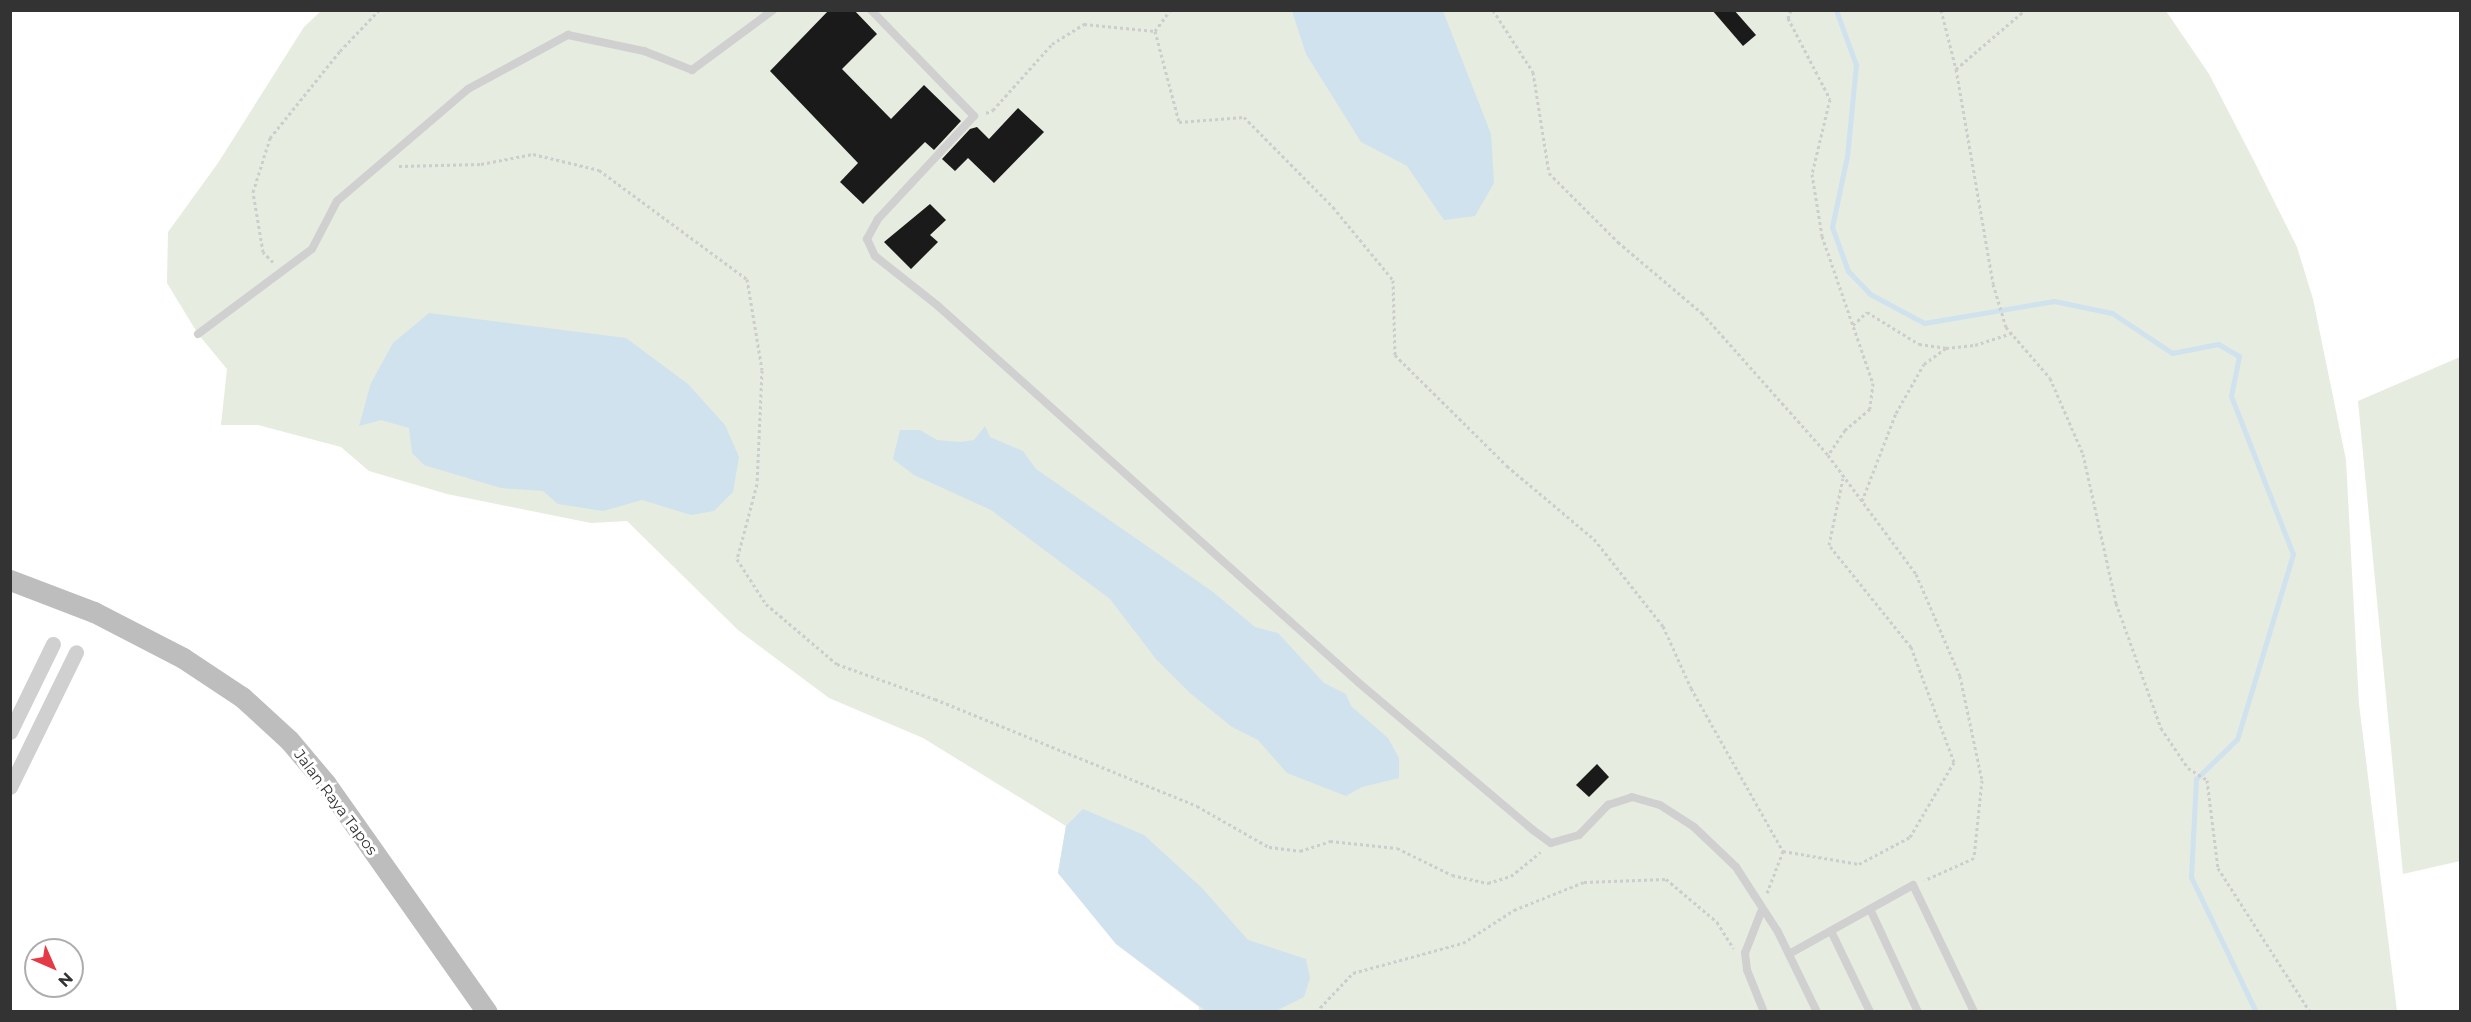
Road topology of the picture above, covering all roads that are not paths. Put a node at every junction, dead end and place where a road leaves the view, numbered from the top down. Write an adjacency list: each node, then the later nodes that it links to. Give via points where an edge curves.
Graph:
1 (772, 10): 3 (lane, via 692,70 644,51 568,35 468,89 332,206 317,244)
2 (872, 10): 10 (lane, via 974,116 878,219 867,239 875,256 1159,501 1359,683 1551,843 1579,836 1608,805 1632,797 1660,805 1695,827 1736,867)
3 (198, 334)
4 (10, 580): 13 (main road, Jalan Raya Tapos, via 94,612 183,658 242,697 289,740 326,784)
5 (53, 644): 7 (street)
6 (76, 652): 8 (street)
7 (10, 732)
8 (10, 787)
9 (1870, 909): 11 (lane); 17 (lane); 18 (lane, via 1913,885)
10 (1761, 912): 12 (lane); 14 (lane, via 1745,953 1747,970)
11 (1831, 931): 12 (lane); 16 (lane)
12 (1789, 954): 15 (lane)
13 (487, 1011)
14 (1764, 1011)
15 (1816, 1011)
16 (1870, 1011)
17 (1918, 1011)
18 (1973, 1011)

